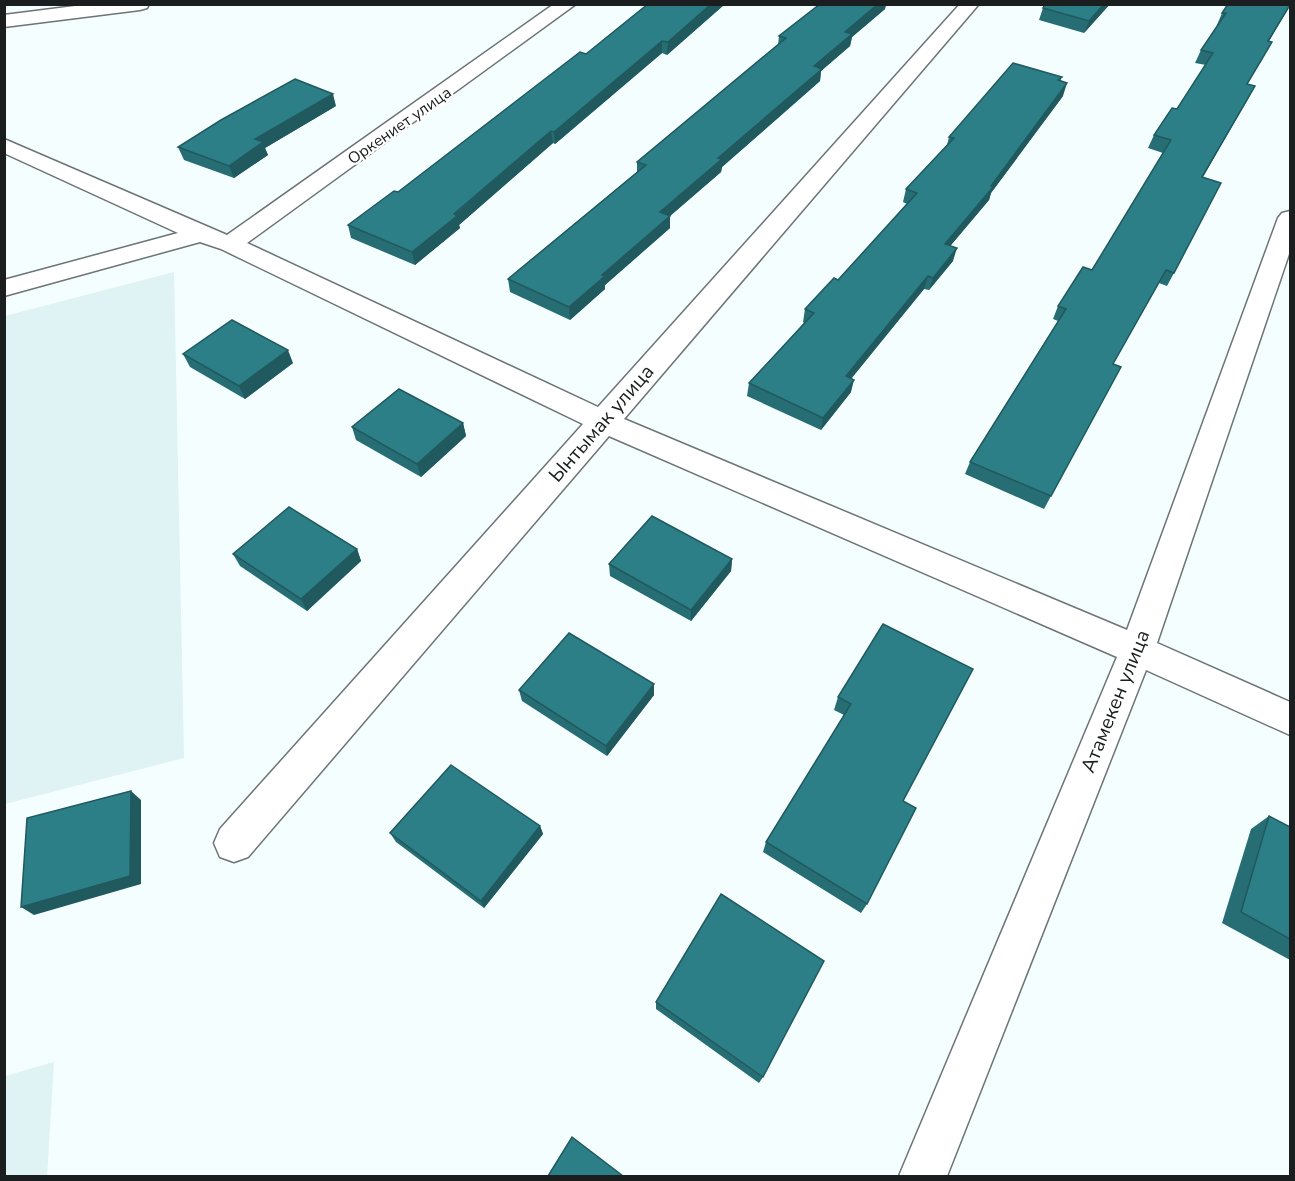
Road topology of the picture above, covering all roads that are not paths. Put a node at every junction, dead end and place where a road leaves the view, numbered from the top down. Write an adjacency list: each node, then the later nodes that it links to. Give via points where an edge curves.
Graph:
1 (140, 4): 4 (street)
2 (567, 4): 8 (street, Оркениет улица)
3 (970, 4): 10 (street, Ынтымак улица)
4 (4, 21)
5 (4, 145): 7 (street)
6 (1290, 218): 11 (street, Атамекен улица)
7 (201, 234): 8 (street); 9 (street)
8 (230, 244): 10 (street)
9 (4, 288)
10 (602, 421): 11 (street); 13 (street, Ынтымак улица)
11 (1137, 650): 12 (street); 14 (street, Атамекен улица)
12 (1290, 719)
13 (234, 843)
14 (923, 1176)

